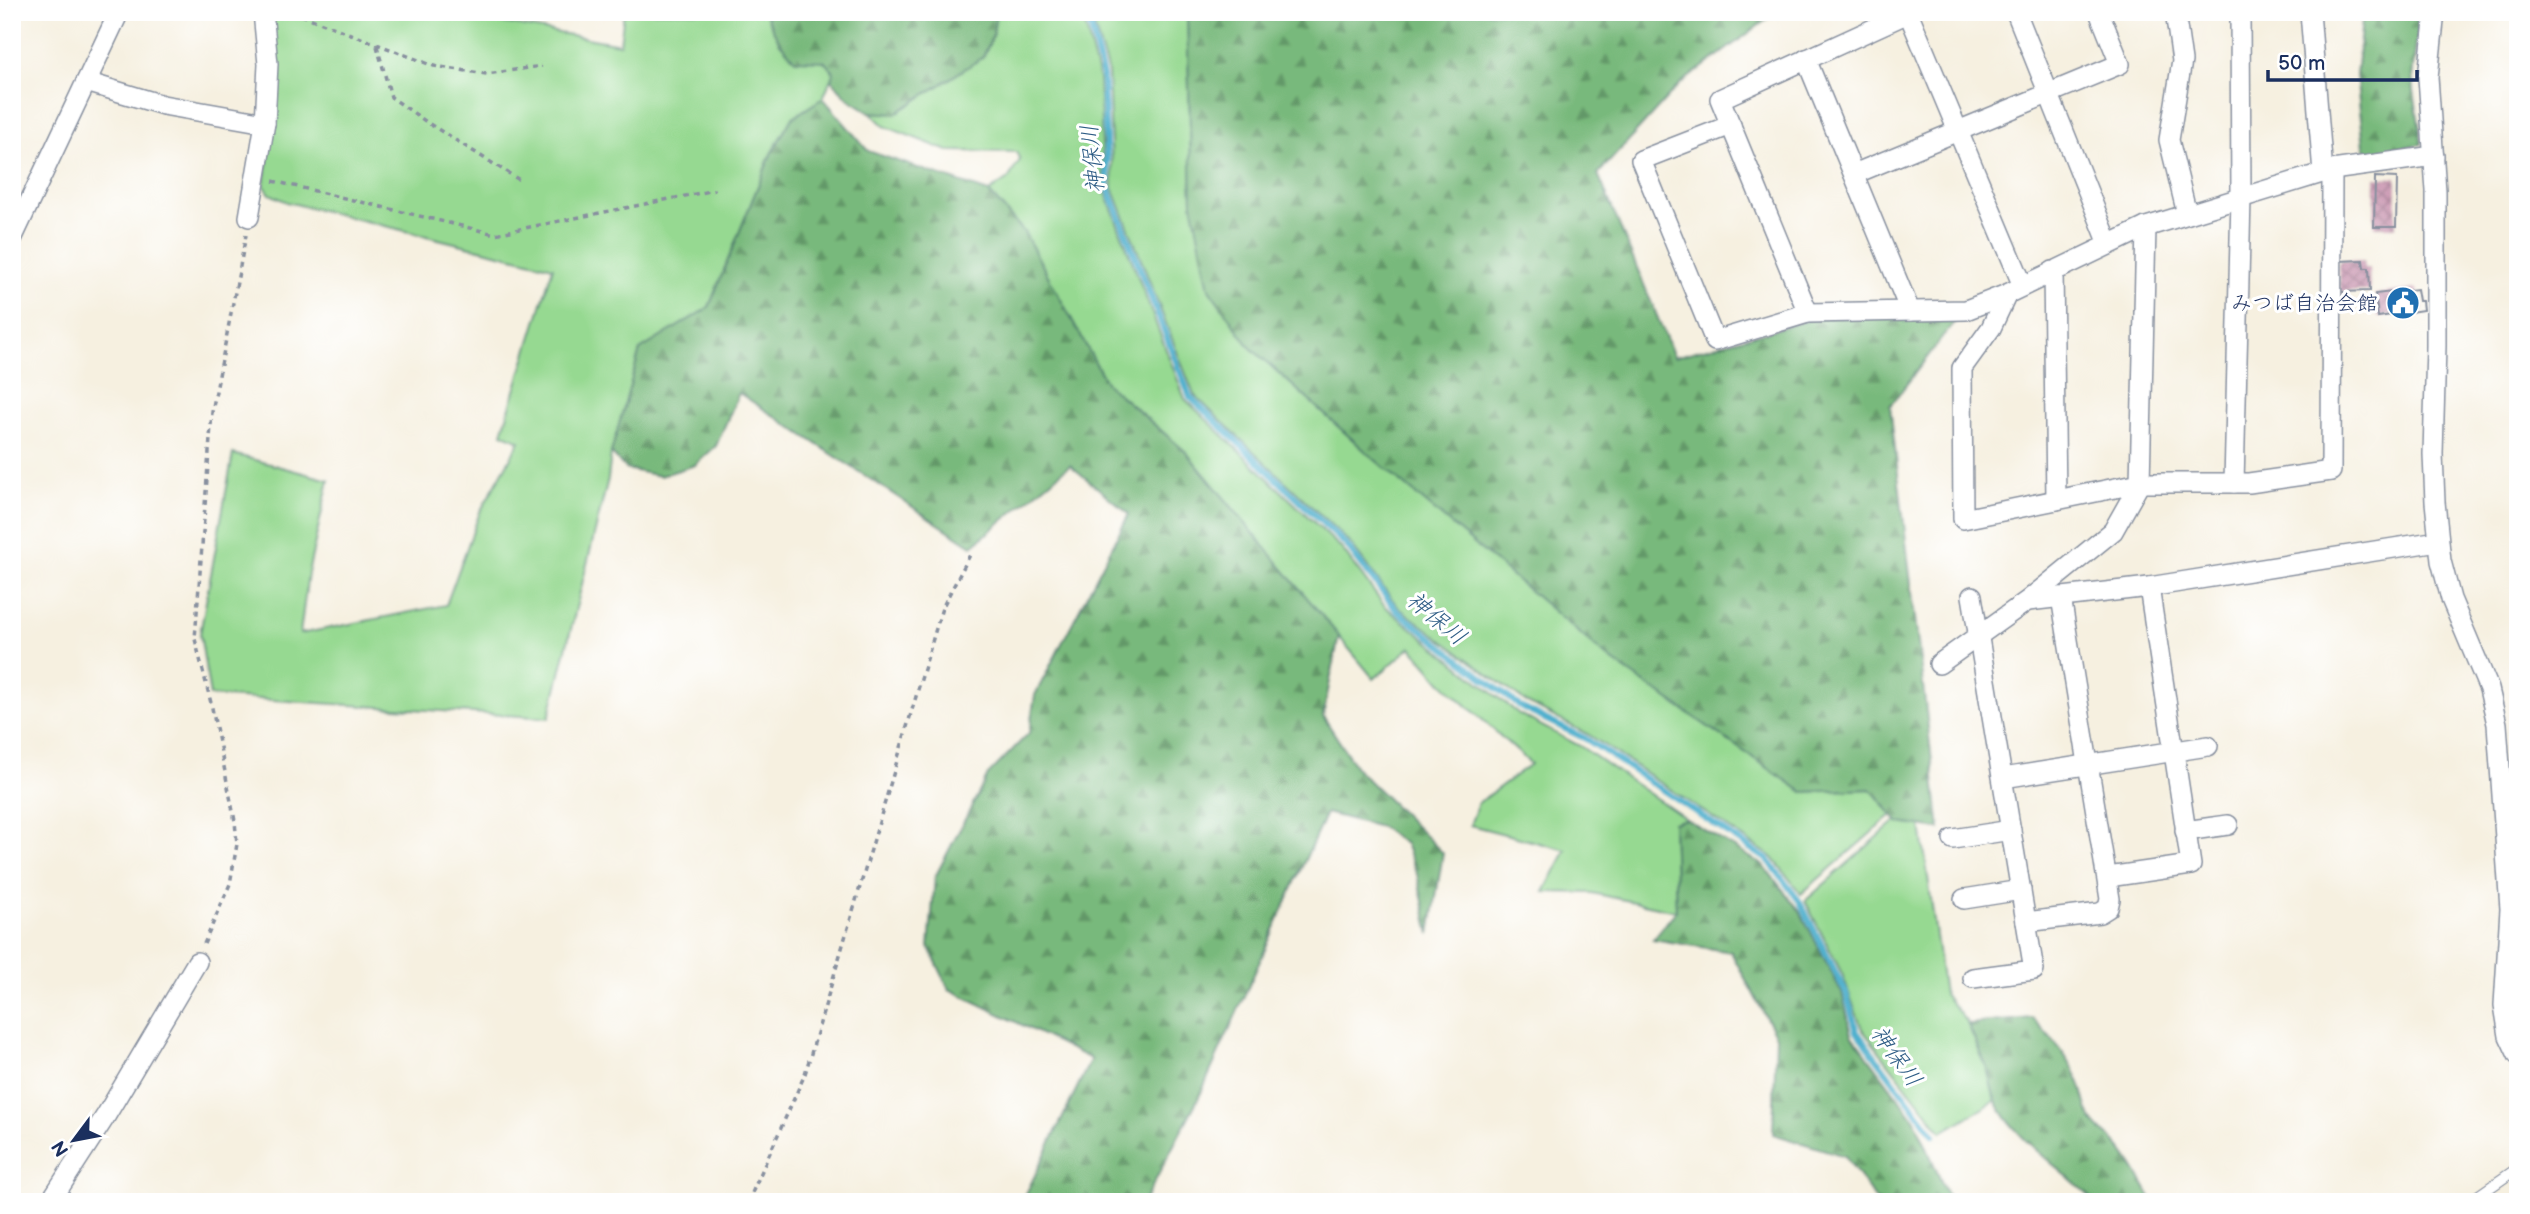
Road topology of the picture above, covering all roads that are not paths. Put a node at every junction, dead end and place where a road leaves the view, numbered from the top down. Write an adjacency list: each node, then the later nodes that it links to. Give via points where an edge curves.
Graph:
1 (120, 12): 11 (street)
2 (2016, 12): 12 (street)
3 (2099, 12): 12 (street, via 2120,64)
4 (2175, 12): 20 (street, via 2182,61 2169,140)
5 (2240, 12): 19 (street)
6 (2310, 12): 17 (street)
7 (2435, 12): 16 (street, via 2428,76)
8 (1908, 13): 10 (street); 15 (street)
9 (267, 14): 13 (street)
10 (1807, 59): 14 (street, via 1720,99); 18 (street)
11 (86, 82): 13 (street, via 163,104); 23 (street)
12 (2048, 93): 15 (street); 24 (street)
13 (265, 123): 21 (street)
14 (1731, 125): 28 (street); 28 (street, via 1641,160 1715,341)
15 (1958, 131): 18 (street); 26 (street)
16 (2434, 156): 17 (street); 32 (street, via 2433,454)
17 (2327, 171): 19 (street); 30 (street, via 2331,471)
18 (1854, 174): 27 (street)
19 (2241, 198): 20 (street); 30 (street)
20 (2187, 214): 22 (street)
21 (249, 217)
22 (2146, 227): 24 (street); 29 (street)
23 (12, 239)
24 (2109, 244): 25 (street)
25 (2053, 271): 26 (street); 31 (street)
26 (2015, 290): 27 (street, via 1966,310); 31 (street, via 1962,368 1963,519)
27 (1910, 311): 28 (street)
28 (1808, 313)
29 (2140, 483): 30 (street); 31 (street); 36 (street, via 2113,531)
30 (2234, 483)
31 (2056, 500)
32 (2438, 541): 33 (street); 53 (street, via 2451,599 2489,689 2497,723 2510,909 2504,1005 2509,1036)
33 (2149, 587): 35 (street); 40 (street)
34 (1972, 596): 37 (street)
35 (2061, 597): 36 (street); 41 (street)
36 (2027, 601): 37 (street)
37 (1980, 635): 38 (street); 42 (street)
38 (1939, 664)
39 (2208, 747): 40 (street)
40 (2174, 751): 41 (street); 45 (street)
41 (2089, 764): 42 (street); 47 (street)
42 (2003, 778): 44 (street)
43 (2228, 825): 45 (street)
44 (2011, 830): 46 (street); 48 (street)
45 (2185, 831): 47 (street, via 2191,865)
46 (1953, 839)
47 (2108, 877): 50 (street, via 2110,899 2108,908 2100,913)
48 (2021, 890): 49 (street); 50 (street)
49 (1964, 899)
50 (2026, 922): 52 (street, via 2034,970)
51 (197, 962): 55 (street)
52 (1973, 978)
53 (2518, 1055)
54 (2518, 1168): 56 (lane)
55 (50, 1202)
56 (2469, 1202)

